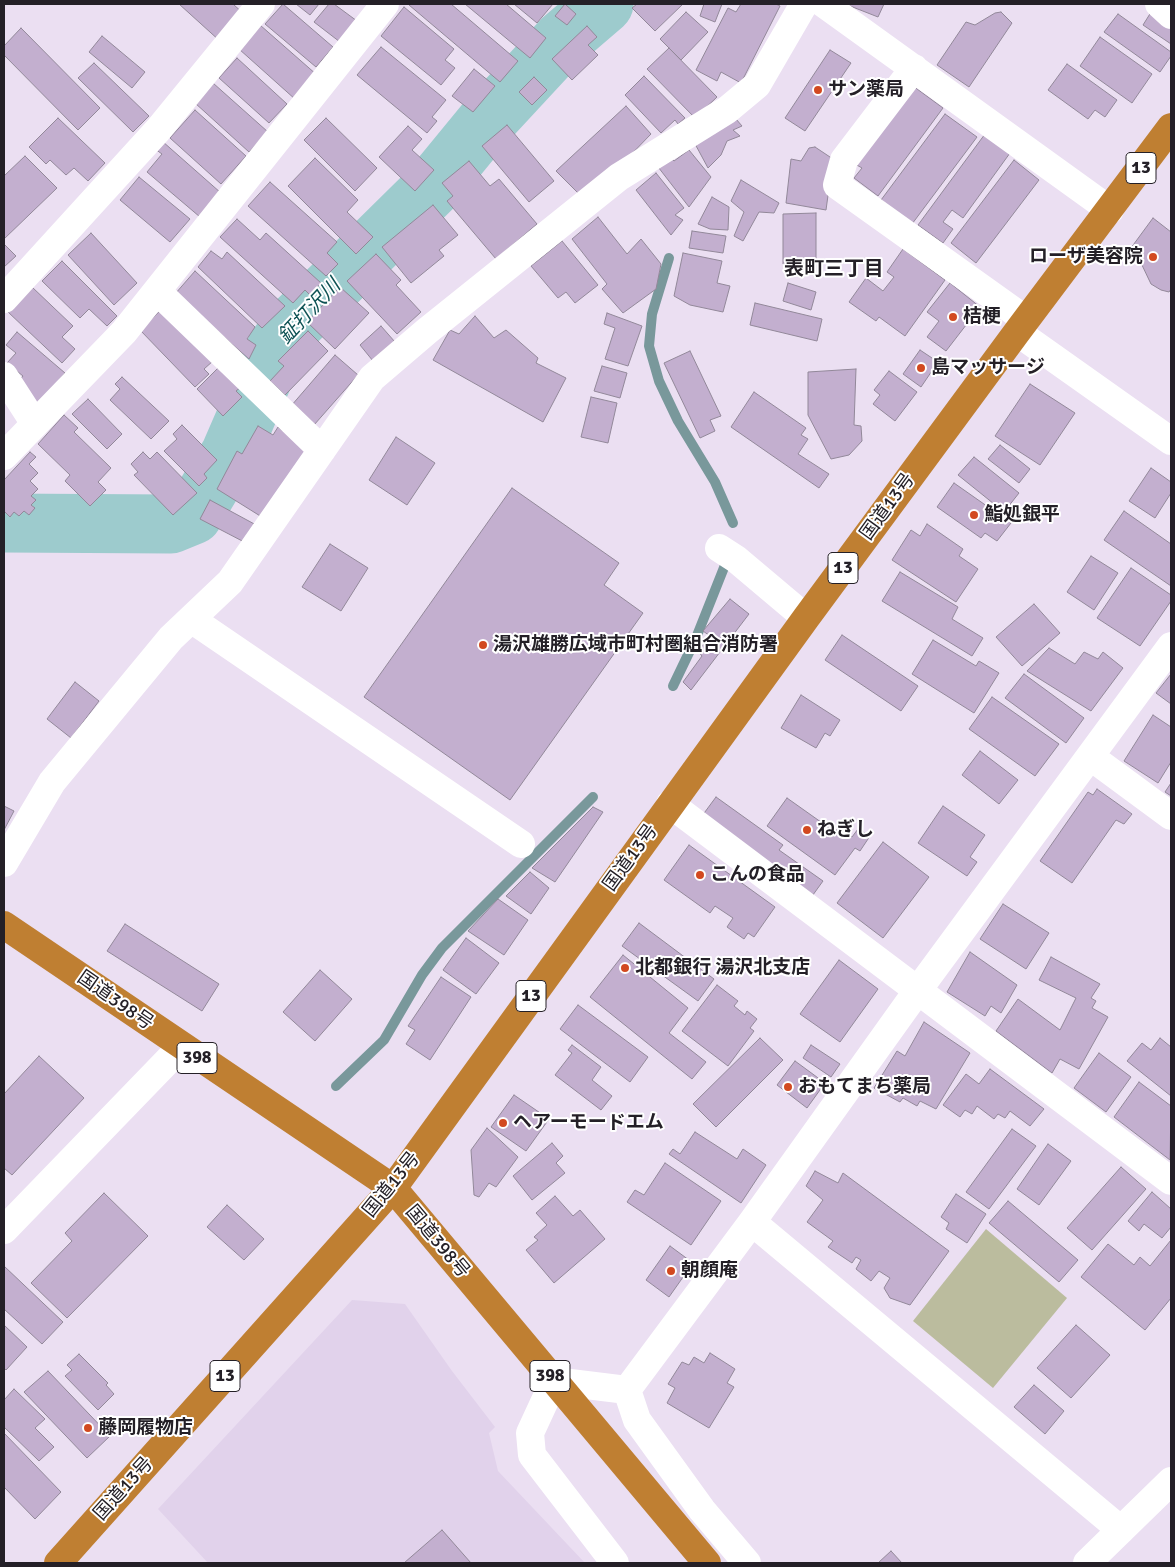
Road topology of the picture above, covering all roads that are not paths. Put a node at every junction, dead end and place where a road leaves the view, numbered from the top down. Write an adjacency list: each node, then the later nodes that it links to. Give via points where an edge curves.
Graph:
1 (261, 4): 11 (street, via 158,130)
2 (385, 4): 10 (street)
3 (804, 4): 16 (street, via 758,86 727,110 619,177 441,319 372,378)
4 (824, 4): 7 (street)
5 (1159, 4): 6 (street)
6 (1171, 15)
7 (914, 68): 9 (street); 12 (street, via 844,160 837,185)
8 (1171, 127): 9 (highway, 国道13号 / 13)
9 (1110, 210): 12 (highway, 国道13号 / 13)
10 (157, 291): 14 (street, via 124,332); 16 (street)
11 (4, 299)
12 (1021, 326): 15 (street); 19 (highway, 国道13号 / 13)
13 (4, 376): 14 (street)
14 (35, 424): 17 (street)
15 (1171, 441)
16 (322, 450): 20 (street, via 230,582)
17 (4, 456)
18 (718, 548): 19 (street, via 736,559)
19 (806, 618): 23 (highway, 国道13号 / 13)
20 (191, 619): 25 (street); 26 (street, via 171,638 52,782)
21 (1171, 646): 22 (street)
22 (1091, 757): 24 (street); 28 (street)
23 (670, 804): 28 (street); 31 (highway, 国道13号 / 13)
24 (1171, 816)
25 (521, 844)
26 (4, 863)
27 (4, 925): 29 (highway, 国道398号 / 398)
28 (918, 990): 30 (street); 32 (street)
29 (181, 1047): 31 (highway, 国道398号 / 398); 33 (street)
30 (1171, 1181)
31 (393, 1188): 34 (highway, 国道398号 / 398); 38 (highway, 国道13号 / 13)
32 (752, 1222): 35 (street); 37 (street)
33 (4, 1230)
34 (554, 1381): 35 (street); 39 (street, via 530,1433 532,1456); 40 (highway, 国道398号 / 398)
35 (627, 1390): 41 (street, via 637,1420 702,1510)
36 (1171, 1481): 37 (street)
37 (1121, 1530): 42 (street)
38 (58, 1563)
39 (615, 1563)
40 (707, 1563)
41 (747, 1563)
42 (1087, 1563)

